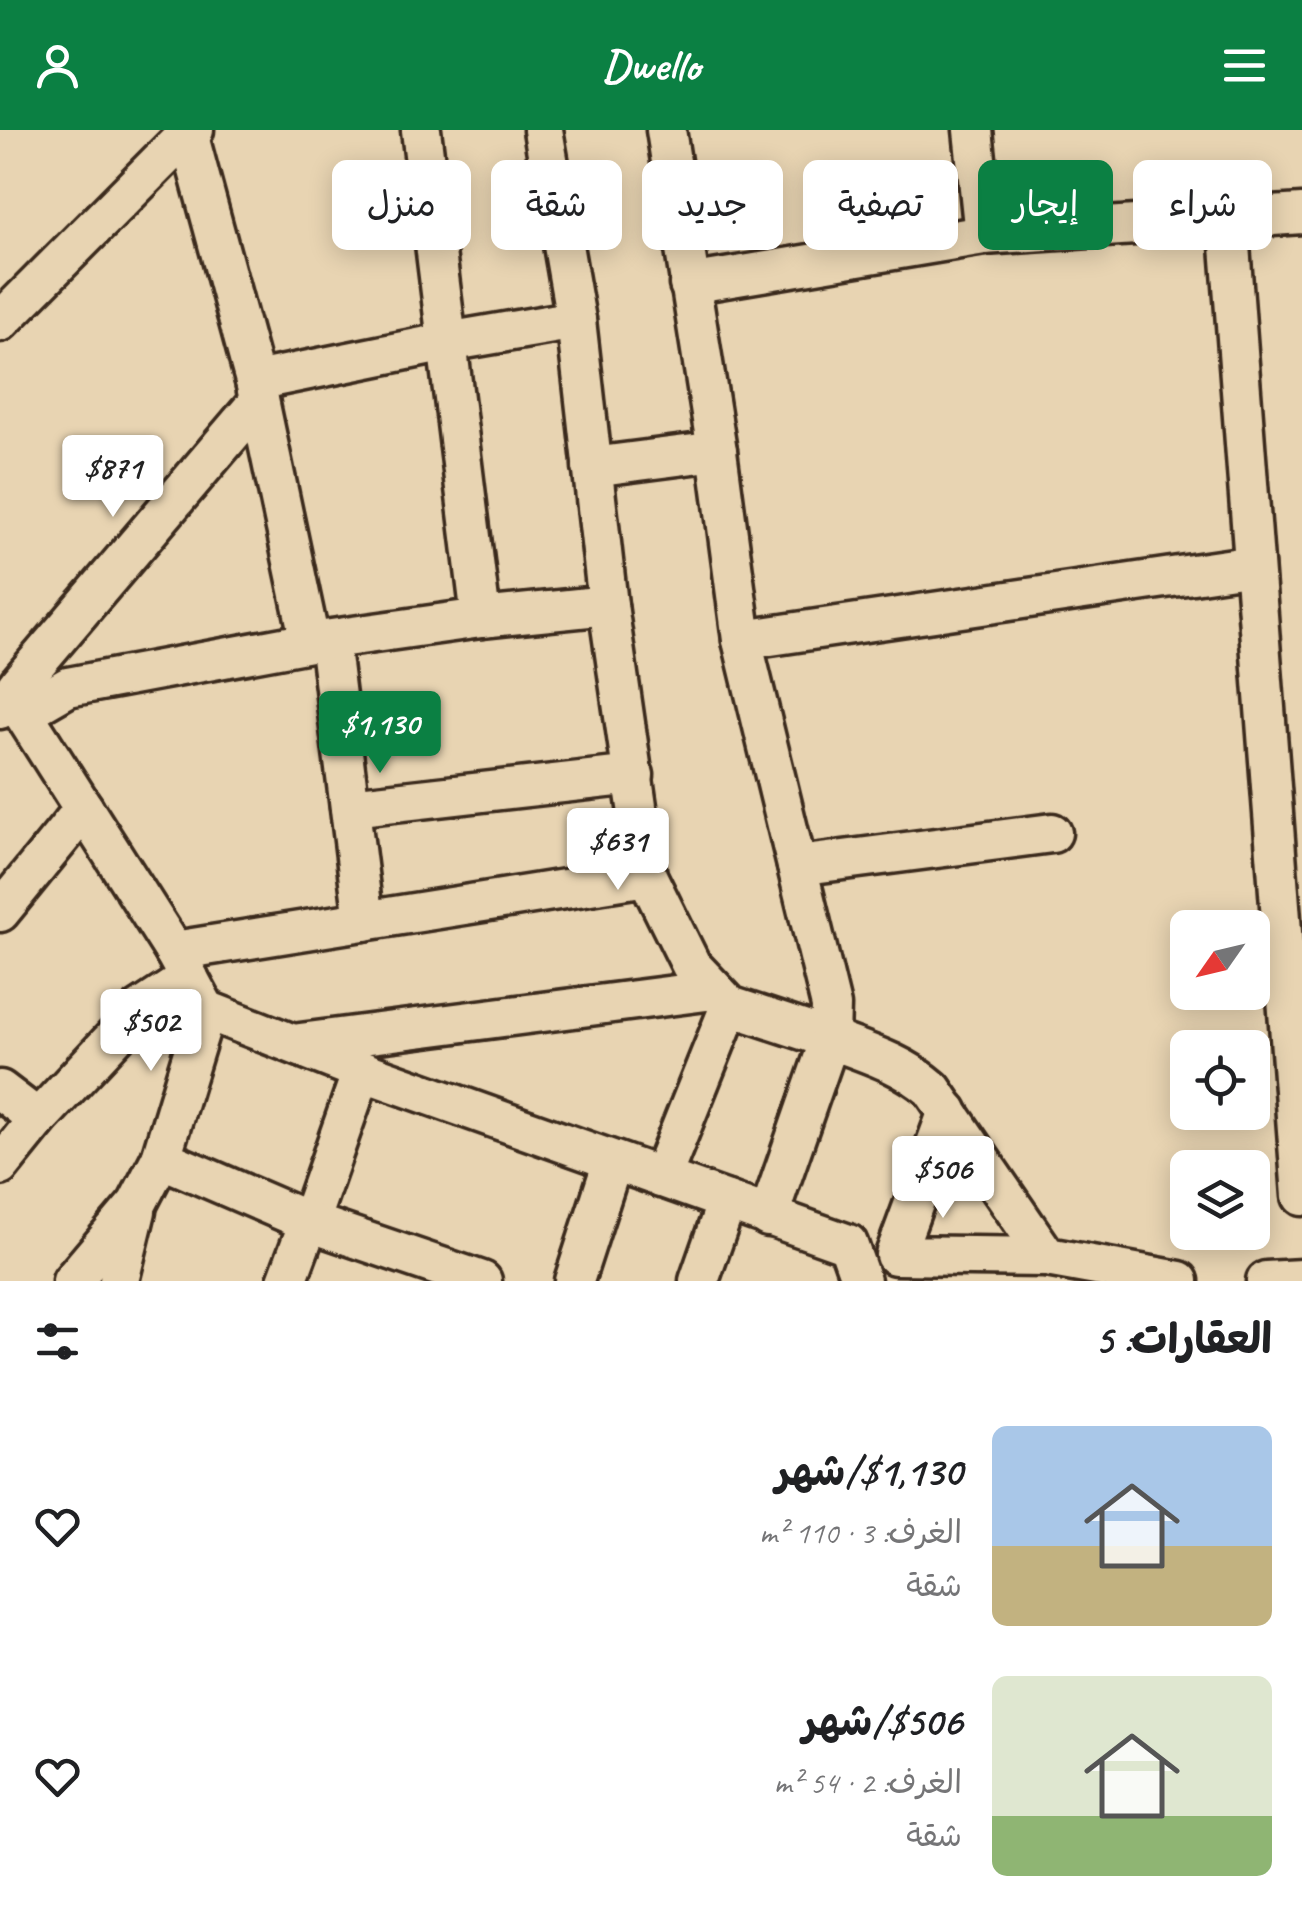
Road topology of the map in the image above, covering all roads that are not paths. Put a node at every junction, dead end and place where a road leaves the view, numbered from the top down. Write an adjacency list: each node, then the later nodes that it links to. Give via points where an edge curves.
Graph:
1 (421, 130): 14 (street)
2 (543, 130): 12 (street)
3 (666, 130): 11 (street)
4 (973, 130): 6 (street)
5 (191, 131): 13 (street); 15 (street)
6 (978, 178)
7 (1302, 214): 8 (street)
8 (1272, 216)
9 (978, 236): 11 (street)
10 (1230, 250): 18 (street)
11 (689, 284): 16 (street)
12 (576, 320): 14 (street); 17 (street)
13 (0, 322)
14 (447, 342): 15 (street); 20 (street)
15 (257, 391): 22 (street); 23 (street)
16 (717, 451): 17 (street); 21 (street)
17 (592, 467): 19 (street)
18 (1254, 565): 21 (street); 44 (street)
19 (608, 605): 20 (street); 24 (street)
20 (482, 618): 22 (street)
21 (742, 640): 28 (street)
22 (319, 641): 23 (street); 25 (street)
23 (10, 693): 26 (street)
24 (634, 775): 25 (street); 29 (street)
25 (350, 807): 31 (street)
26 (84, 809): 30 (street); 32 (street)
27 (1052, 833): 28 (street)
28 (797, 866): 34 (street, via 831,1006)
29 (647, 876): 31 (street); 33 (street, via 691,964)
30 (0, 912)
31 (364, 920): 32 (street)
32 (190, 980): 35 (street); 39 (street, via 140,1010); 40 (street)
33 (722, 998): 34 (street); 35 (street); 43 (street)
34 (830, 1040): 38 (street, via 914,1074); 47 (street)
35 (294, 1044): 36 (street)
36 (362, 1070): 41 (street); 48 (street)
37 (0, 1090): 39 (street)
38 (948, 1111): 50 (street); 51 (street)
39 (38, 1119): 42 (street)
40 (161, 1158): 46 (street); 48 (street)
41 (613, 1160): 43 (street); 58 (street)
42 (0, 1166)
43 (661, 1178): 45 (street)
44 (1302, 1196)
45 (727, 1202): 47 (street); 59 (street)
46 (138, 1204): 54 (street); 55 (street)
47 (768, 1217): 49 (street)
48 (309, 1222): 52 (street); 56 (street)
49 (848, 1244): 50 (street); 60 (street); 61 (street)
50 (894, 1256): 51 (street)
51 (1047, 1257): 62 (street)
52 (425, 1272): 57 (street)
53 (1302, 1279): 63 (street)
54 (72, 1281)
55 (119, 1281)
56 (287, 1281)
57 (482, 1281)
58 (574, 1281)
59 (699, 1281)
60 (834, 1281)
61 (861, 1281)
62 (1179, 1281)
63 (1266, 1281)

